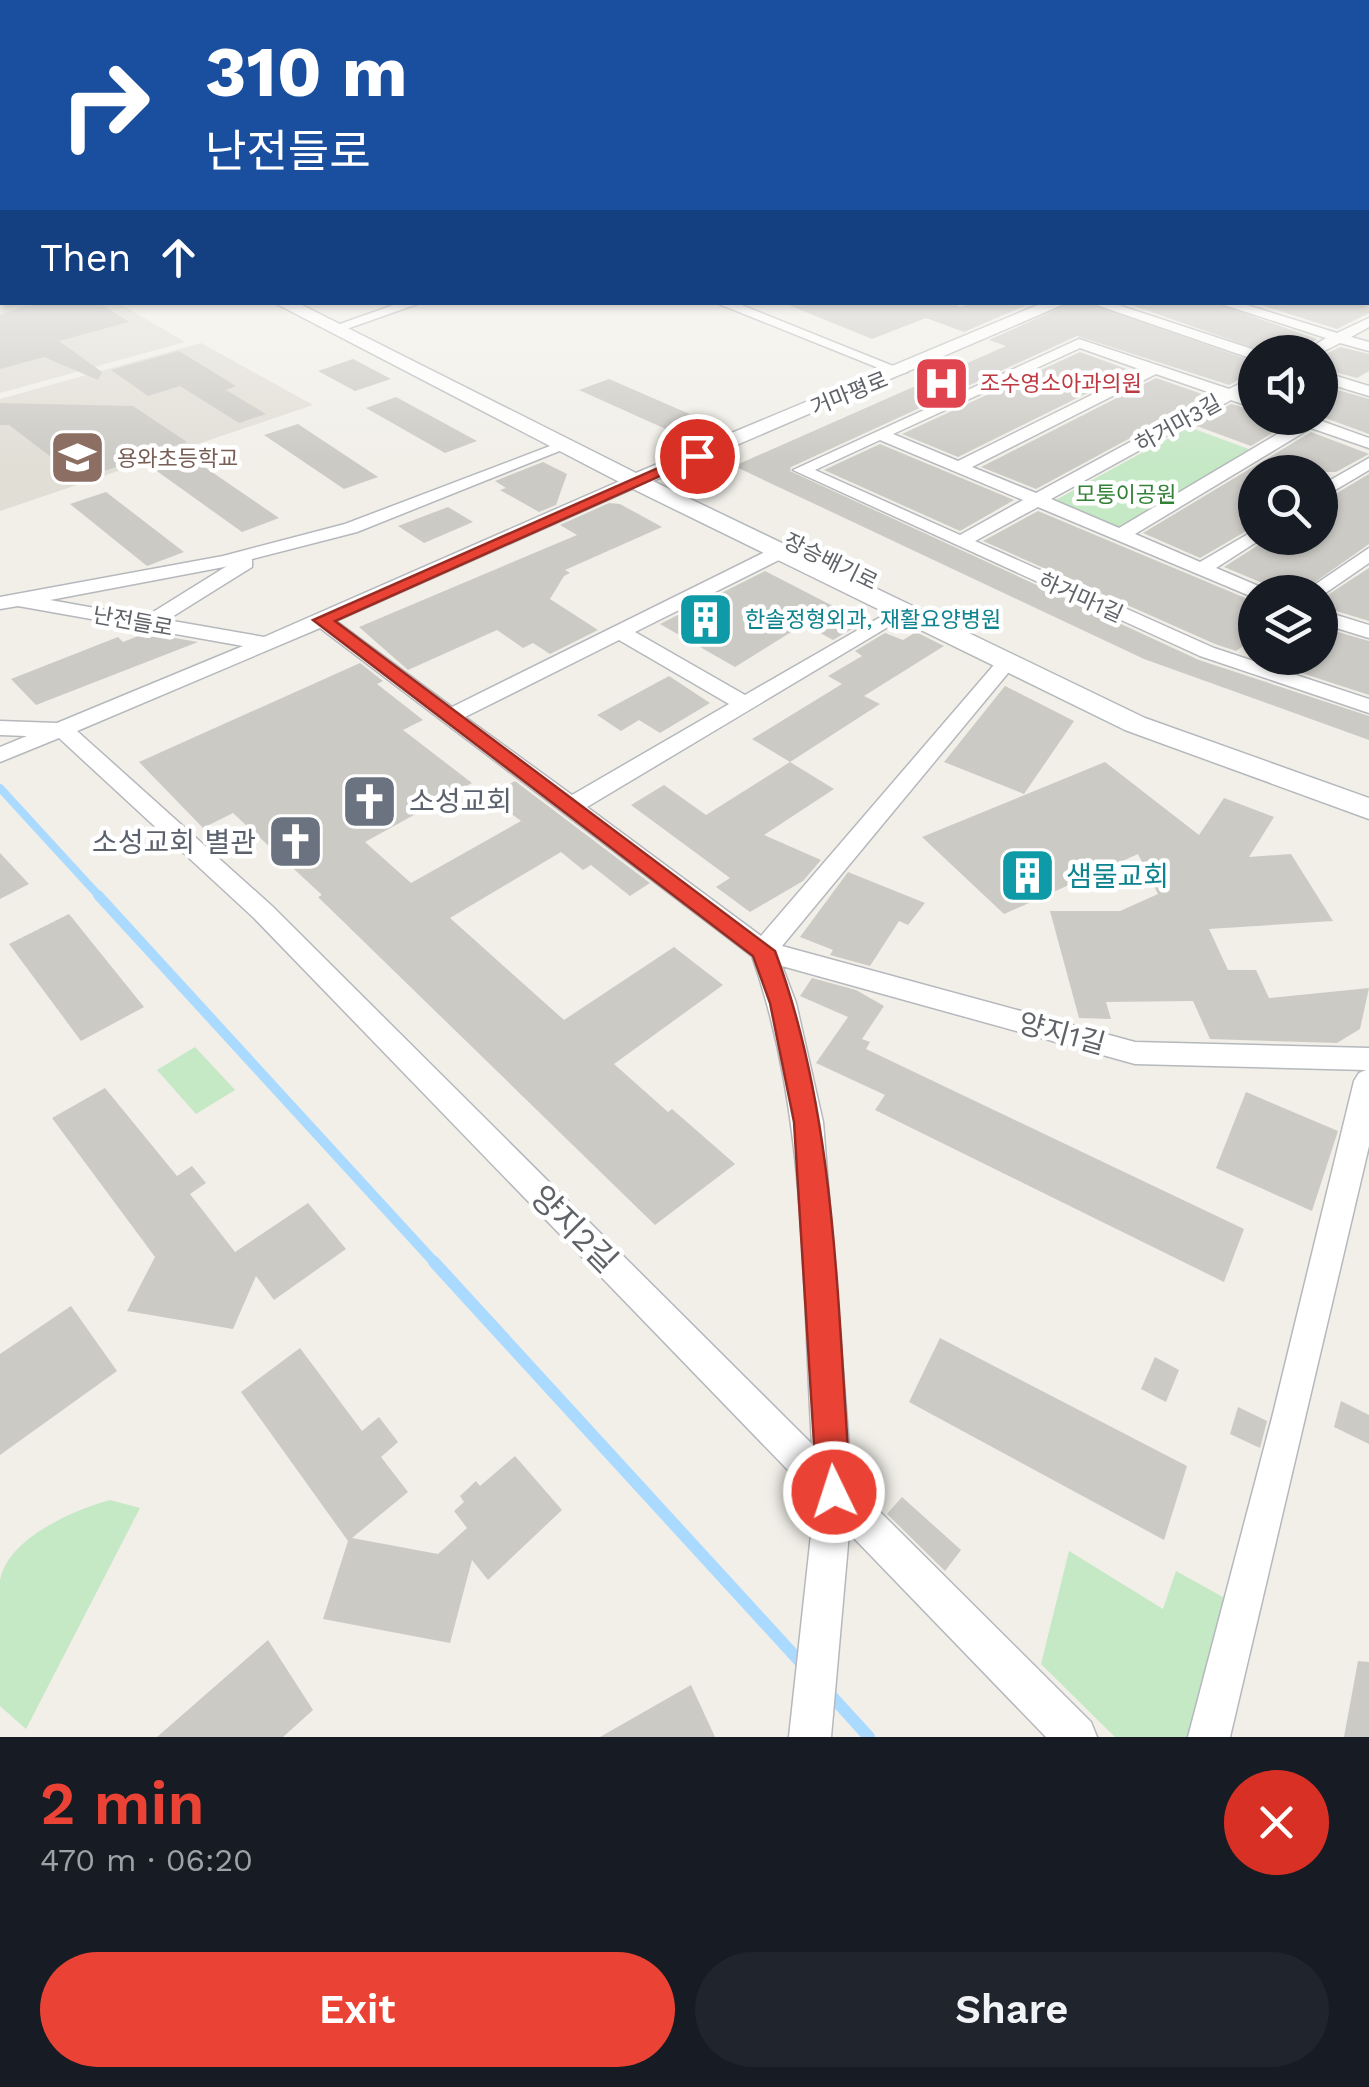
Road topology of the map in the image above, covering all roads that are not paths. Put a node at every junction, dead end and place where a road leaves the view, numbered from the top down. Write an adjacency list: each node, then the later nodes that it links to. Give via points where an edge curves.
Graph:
1 (288, 305): 11 (street, 장승배기로)
2 (308, 305): 11 (street, 장승배기로)
3 (407, 305): 11 (street)
4 (728, 305): 16 (street)
5 (1054, 305): 16 (street, 거마평로)
6 (1103, 305): 14 (street)
7 (1231, 305): 9 (street)
8 (1282, 305): 9 (street)
9 (1263, 315): 12 (street)
10 (1369, 322): 12 (street)
11 (341, 327): 26 (street, 장승배기로); 30 (street, 장승배기로)
12 (1340, 338): 13 (street)
13 (1369, 347)
14 (1238, 349)
15 (1156, 369): 20 (street, 하거마3길); 23 (street, 하거마3길, via 1079,343); 28 (street)
16 (901, 372): 30 (street, 거마평로)
17 (1338, 382): 19 (street)
18 (1238, 391): 20 (street, 하거마3길)
19 (1369, 392)
20 (1230, 395): 21 (street, 하거마3길); 32 (street, 하거마3길)
21 (1238, 398)
22 (1338, 432): 25 (street)
23 (880, 434): 28 (street); 29 (street, 하거마3길)
24 (1280, 435): 33 (street)
25 (1369, 442)
26 (564, 446): 30 (street, 장승배기로); 36 (street, via 351,528)
27 (1369, 463): 31 (street)
28 (958, 467): 32 (street)
29 (801, 470): 34 (street, 하거마1길)
30 (644, 478): 37 (street, 장승배기로); 44 (street, 난전들로); 57 (street, 장승배기로, via 1124,703)
31 (1338, 483)
32 (1037, 501): 33 (street); 34 (street, 하거마3길)
33 (1119, 536): 39 (street)
34 (960, 542): 52 (street, 하거마1길, via 1207,652)
35 (1238, 546): 39 (street)
36 (255, 552): 42 (street); 46 (street)
37 (780, 552): 43 (street, 장승배기로); 47 (street, 장승배기로)
38 (1369, 554): 40 (street)
39 (1200, 570): 41 (street)
40 (1338, 575)
41 (1238, 585)
42 (9, 602): 46 (street, 난전들로)
43 (903, 612): 50 (street, 장승배기로); 51 (street, 장승배기로)
44 (322, 620): 49 (street, 난전들로); 53 (street, 양지1길)
45 (1338, 622): 48 (street)
46 (147, 624): 49 (street, 난전들로)
47 (619, 631): 51 (street); 53 (street, 장승배기로)
48 (1369, 632)
49 (266, 644): 55 (street, 난전들로)
50 (1006, 662): 59 (street, 장승배기로, via 1135,724); 60 (street)
51 (744, 704): 58 (street, 장승배기로)
52 (1369, 706)
53 (450, 716): 58 (street, 양지1길)
54 (0, 728): 55 (street, 난전들로)
55 (51, 735): 56 (street, 난전들로); 63 (street, 양지2길, via 262,912)
56 (0, 756)
57 (1369, 792)
58 (571, 806): 60 (street, 양지1길)
59 (1369, 809)
60 (763, 951): 61 (street, 양지1길, via 1135,1054); 63 (street, via 782,1003 808,1122)
61 (1369, 1059)
62 (1369, 1081): 66 (street)
63 (833, 1508): 64 (street); 65 (street, 양지2길)
64 (810, 1737)
65 (1076, 1737)
66 (1209, 1737)

